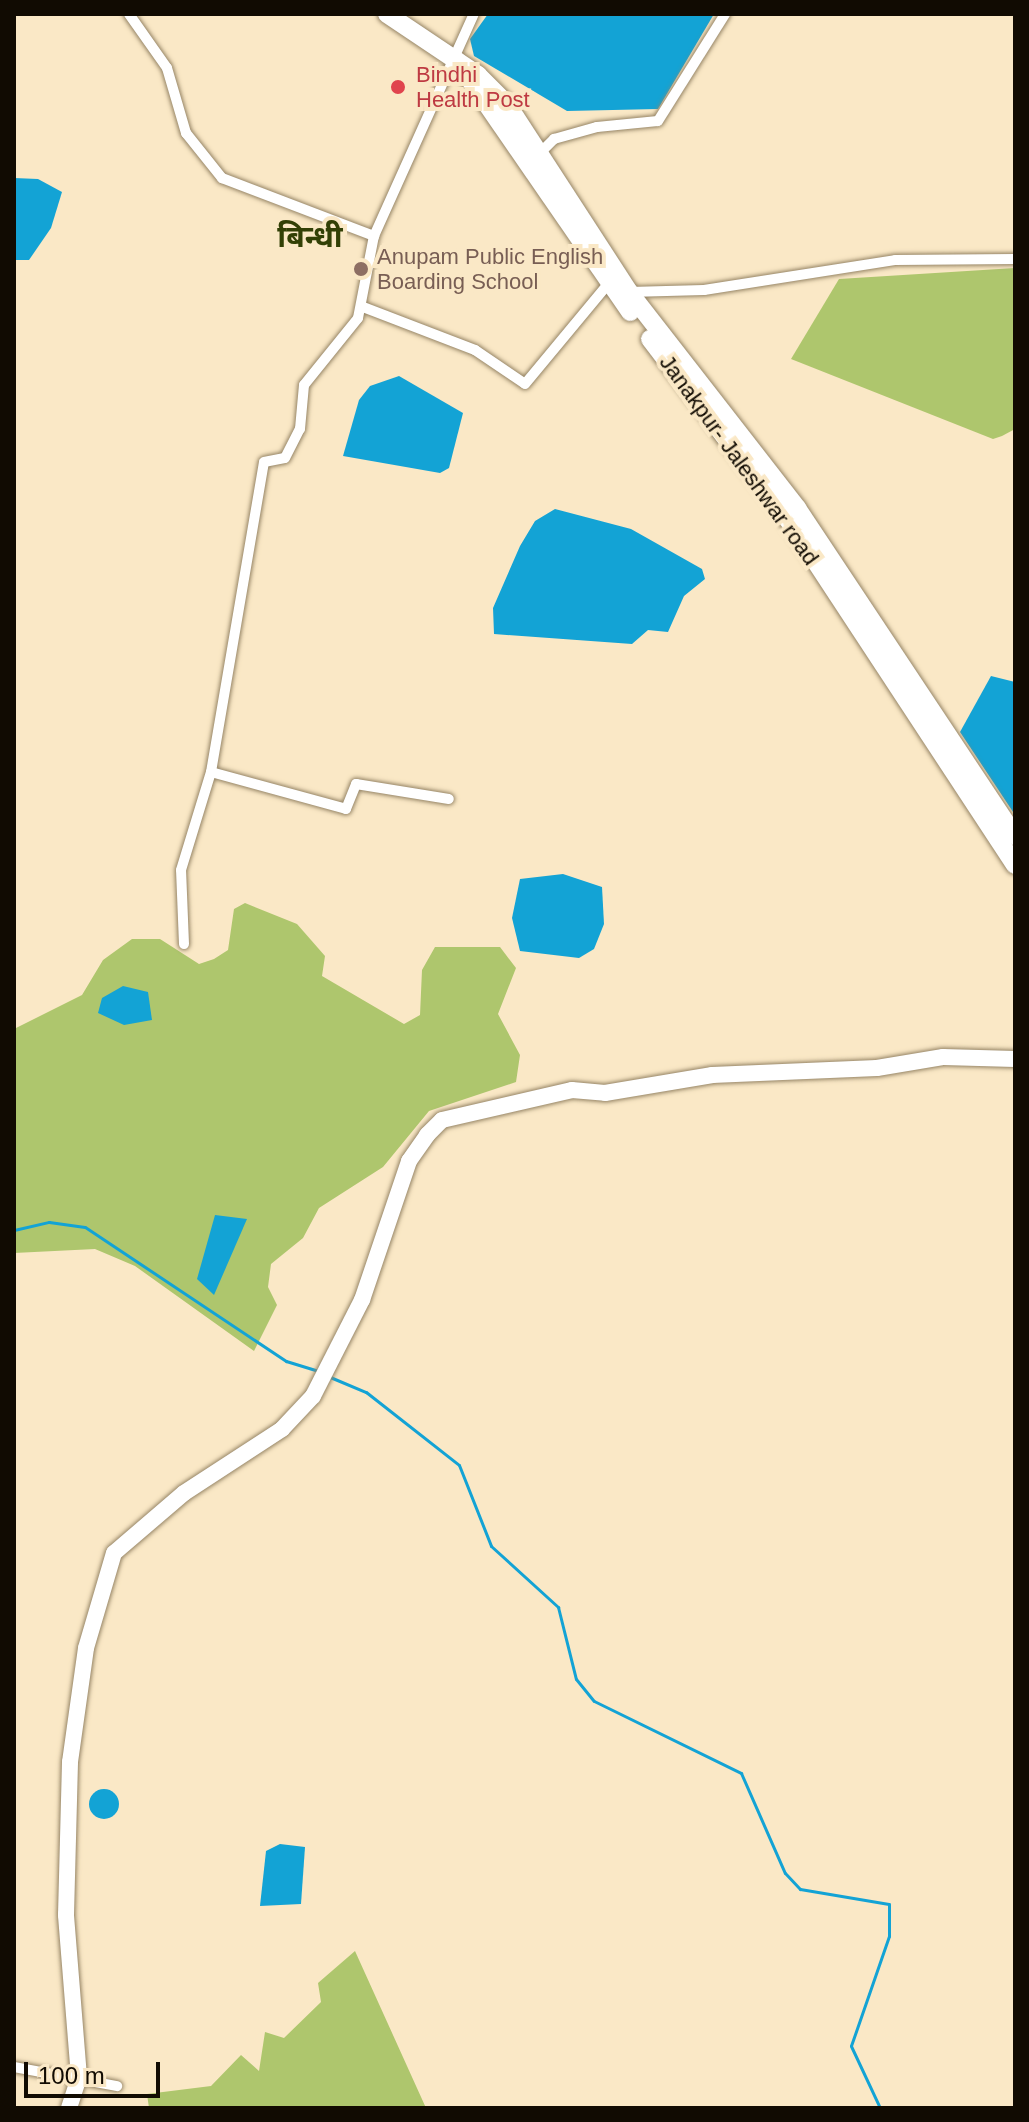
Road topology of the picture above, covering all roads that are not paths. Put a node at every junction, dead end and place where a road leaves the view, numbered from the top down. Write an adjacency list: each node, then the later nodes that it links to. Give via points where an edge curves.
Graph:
1 (129, 14): 7 (street, via 167,68 186,133 222,178)
2 (387, 14): 5 (highway, Janakpur- Jaleshwar road)
3 (474, 14): 5 (street)
4 (725, 14): 6 (street, via 658,121 597,127 554,139)
5 (454, 60): 6 (highway, Janakpur- Jaleshwar road, via 507,104); 7 (street); 9 (highway, Janakpur- Jaleshwar road)
6 (540, 153): 10 (highway, Janakpur- Jaleshwar road)
7 (374, 236): 11 (street)
8 (1015, 259): 10 (street, via 895,260 704,290)
9 (609, 283): 11 (street, via 525,384 466,346); 15 (highway, Janakpur- Jaleshwar road, via 787,518)
10 (629, 292): 14 (highway, Janakpur- Jaleshwar road, via 797,508)
11 (363, 307): 12 (street, via 304,385 300,429 285,458 264,462)
12 (211, 772): 13 (street, via 346,809 356,784); 16 (street, via 181,870)
13 (449, 799)
14 (1015, 836)
15 (1015, 865)
16 (184, 944)
17 (1015, 1059): 19 (main road, via 943,1057 877,1068 712,1075 605,1093 572,1090 442,1120 427,1135 409,1161 362,1300 313,1396 282,1429 184,1493 114,1553 86,1648 70,1762 66,1915)
18 (14, 2067): 19 (street)
19 (79, 2077): 20 (street); 21 (main road)
20 (117, 2086)
21 (69, 2108)

